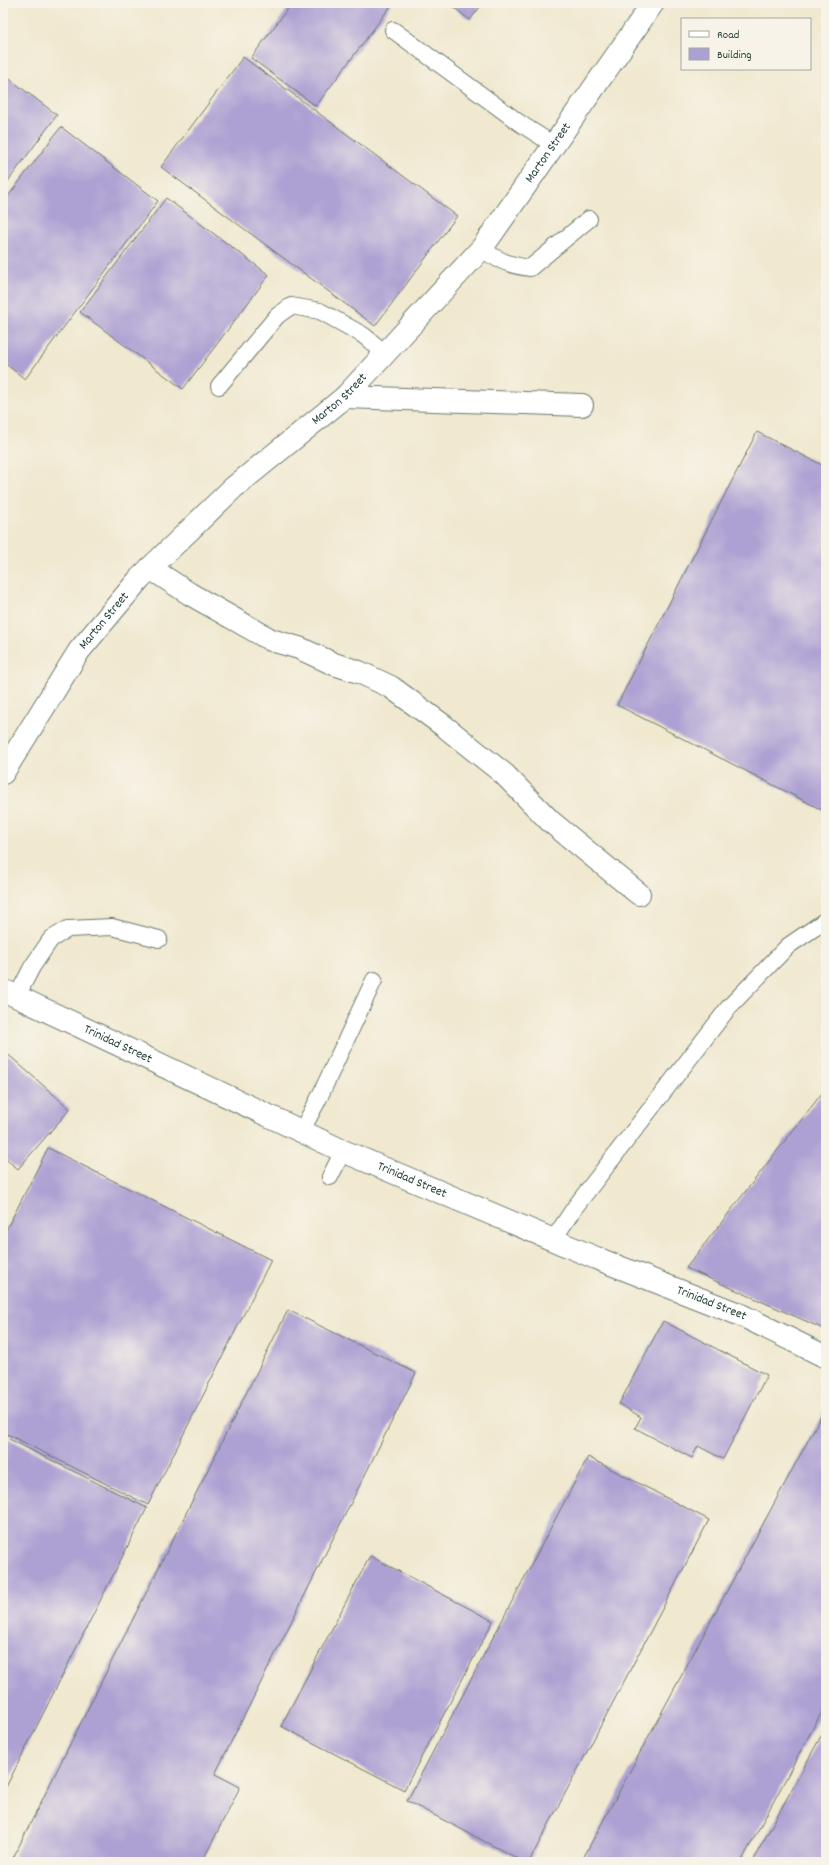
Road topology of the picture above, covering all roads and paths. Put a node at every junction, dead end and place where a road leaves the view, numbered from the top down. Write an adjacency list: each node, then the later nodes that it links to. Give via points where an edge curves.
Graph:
1 (653, 3): 3 (street, Marton Street)
2 (393, 30): 3 (lane, via 521,124)
3 (554, 145): 5 (street, Marton Street)
4 (589, 219): 5 (lane, via 530,268 516,266 488,254)
5 (482, 248): 6 (street, Marton Street)
6 (386, 354): 7 (lane, via 363,335 320,311 291,306 278,316); 8 (street, Marton Street)
7 (219, 386)
8 (345, 397): 9 (street); 10 (street, Marton Street, via 233,488)
9 (582, 405)
10 (150, 568): 11 (street, Marton Street, via 79,651); 12 (street, via 190,594 272,640 299,648 391,688 504,774 550,821)
11 (3, 773)
12 (639, 894)
13 (826, 920): 20 (lane, via 788,946 729,1007 575,1207)
14 (159, 939): 16 (lane, via 112,926 68,929 51,939)
15 (374, 980): 17 (lane)
16 (10, 993): 17 (street, Trinidad Street)
17 (301, 1132): 18 (street, Trinidad Street)
18 (343, 1151): 19 (lane); 20 (street, Trinidad Street)
19 (330, 1178)
20 (553, 1240): 21 (street, Trinidad Street, via 741,1315)
21 (826, 1357)

